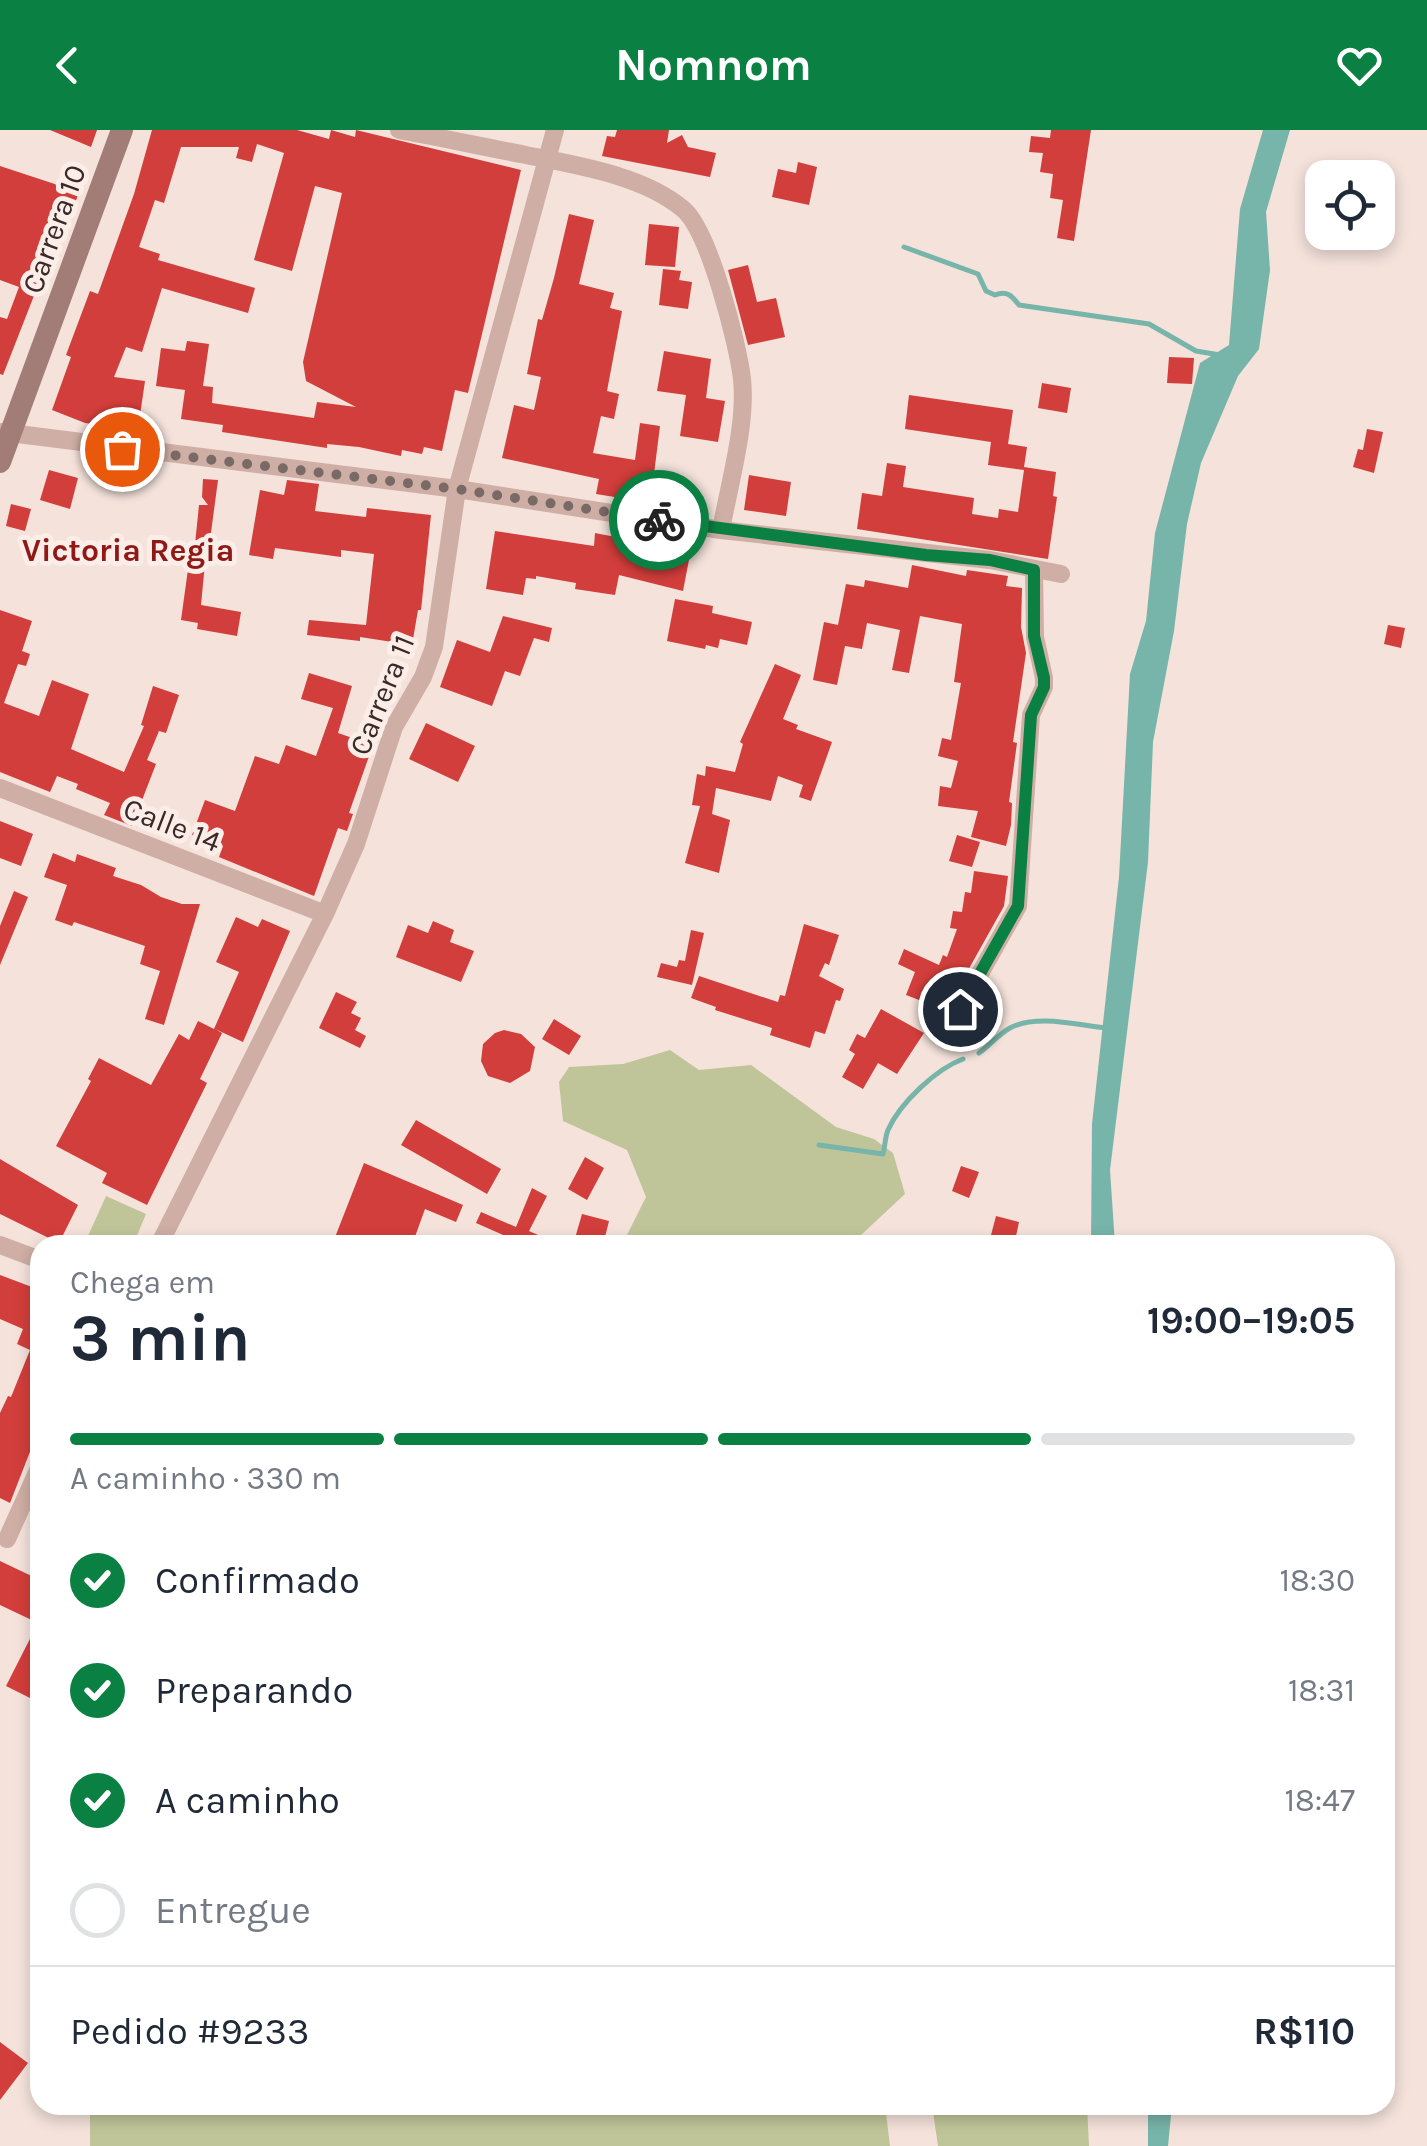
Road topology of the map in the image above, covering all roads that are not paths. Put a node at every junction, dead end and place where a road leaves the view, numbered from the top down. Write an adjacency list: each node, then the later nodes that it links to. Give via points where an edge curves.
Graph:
1 (109, 130): 6 (main road, Carrera 10)
2 (122, 130): 6 (main road, Carrera 10)
3 (399, 130): 5 (street)
4 (555, 130): 5 (street, Carrera 11)
5 (549, 160): 8 (street, Carrera 11); 9 (street, via 590,166 658,193 685,210 702,234 742,381)
6 (3, 429): 7 (main road, Carrera 10); 8 (street)
7 (0, 462)
8 (457, 489): 9 (street); 13 (street, Carrera 11, via 434,647 394,727)
9 (721, 530): 10 (street)
10 (1034, 570): 11 (street); 14 (street, via 1034,636 1044,687 1031,715 1018,906)
11 (1062, 574)
12 (0, 788): 13 (street, Calle 14)
13 (325, 914): 15 (street, Carrera 11)
14 (960, 1009)
15 (163, 1235)
16 (0, 1245): 17 (street)
17 (30, 1256)
18 (30, 1488): 19 (street)
19 (7, 1539)

